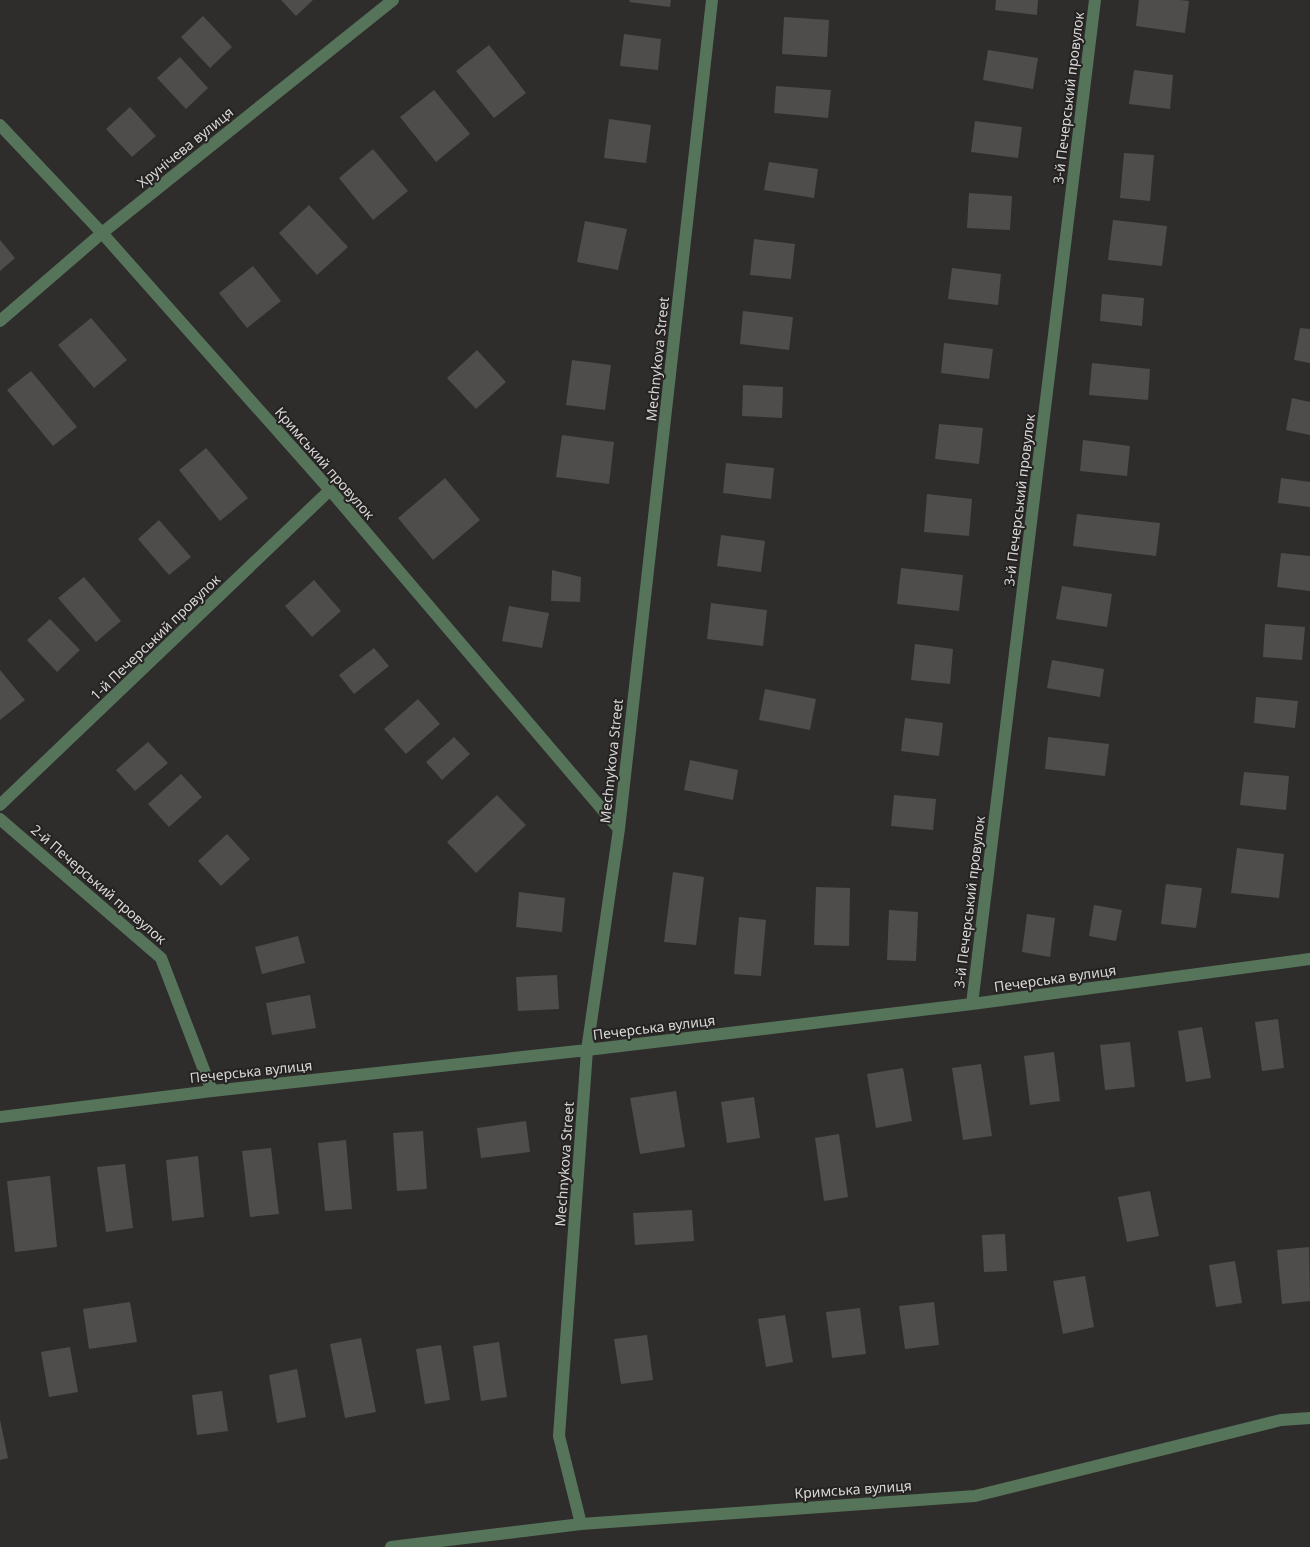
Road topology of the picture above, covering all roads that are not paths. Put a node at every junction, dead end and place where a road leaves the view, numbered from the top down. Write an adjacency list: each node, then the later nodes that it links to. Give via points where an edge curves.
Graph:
1 (393, 0): 5 (street, Хрунічева вулиця)
2 (712, 0): 10 (street, Mechnykova Street)
3 (1095, 0): 12 (street, 3-й Печерський провулок)
4 (0, 125): 5 (street, Кримський провулок)
5 (102, 233): 6 (street, Хрунічева вулиця); 7 (street, Кримський провулок)
6 (0, 321)
7 (330, 490): 8 (street, 1-й Печерський провулок); 10 (street, Кримський провулок)
8 (0, 805)
9 (0, 819): 14 (street, 2-й Печерський провулок, via 161,958)
10 (619, 828): 13 (street, Mechnykova Street)
11 (1310, 959): 12 (street, Печерська вулиця)
12 (972, 1004): 13 (street, Печерська вулиця)
13 (587, 1050): 14 (street, Печерська вулиця); 17 (street, Mechnykova Street, via 559,1436)
14 (212, 1090): 15 (street, Печерська вулиця)
15 (0, 1117)
16 (1310, 1418): 17 (street, Кримська вулиця, via 1281,1420 975,1496)
17 (581, 1524): 18 (street, Кримська вулиця)
18 (391, 1547)

